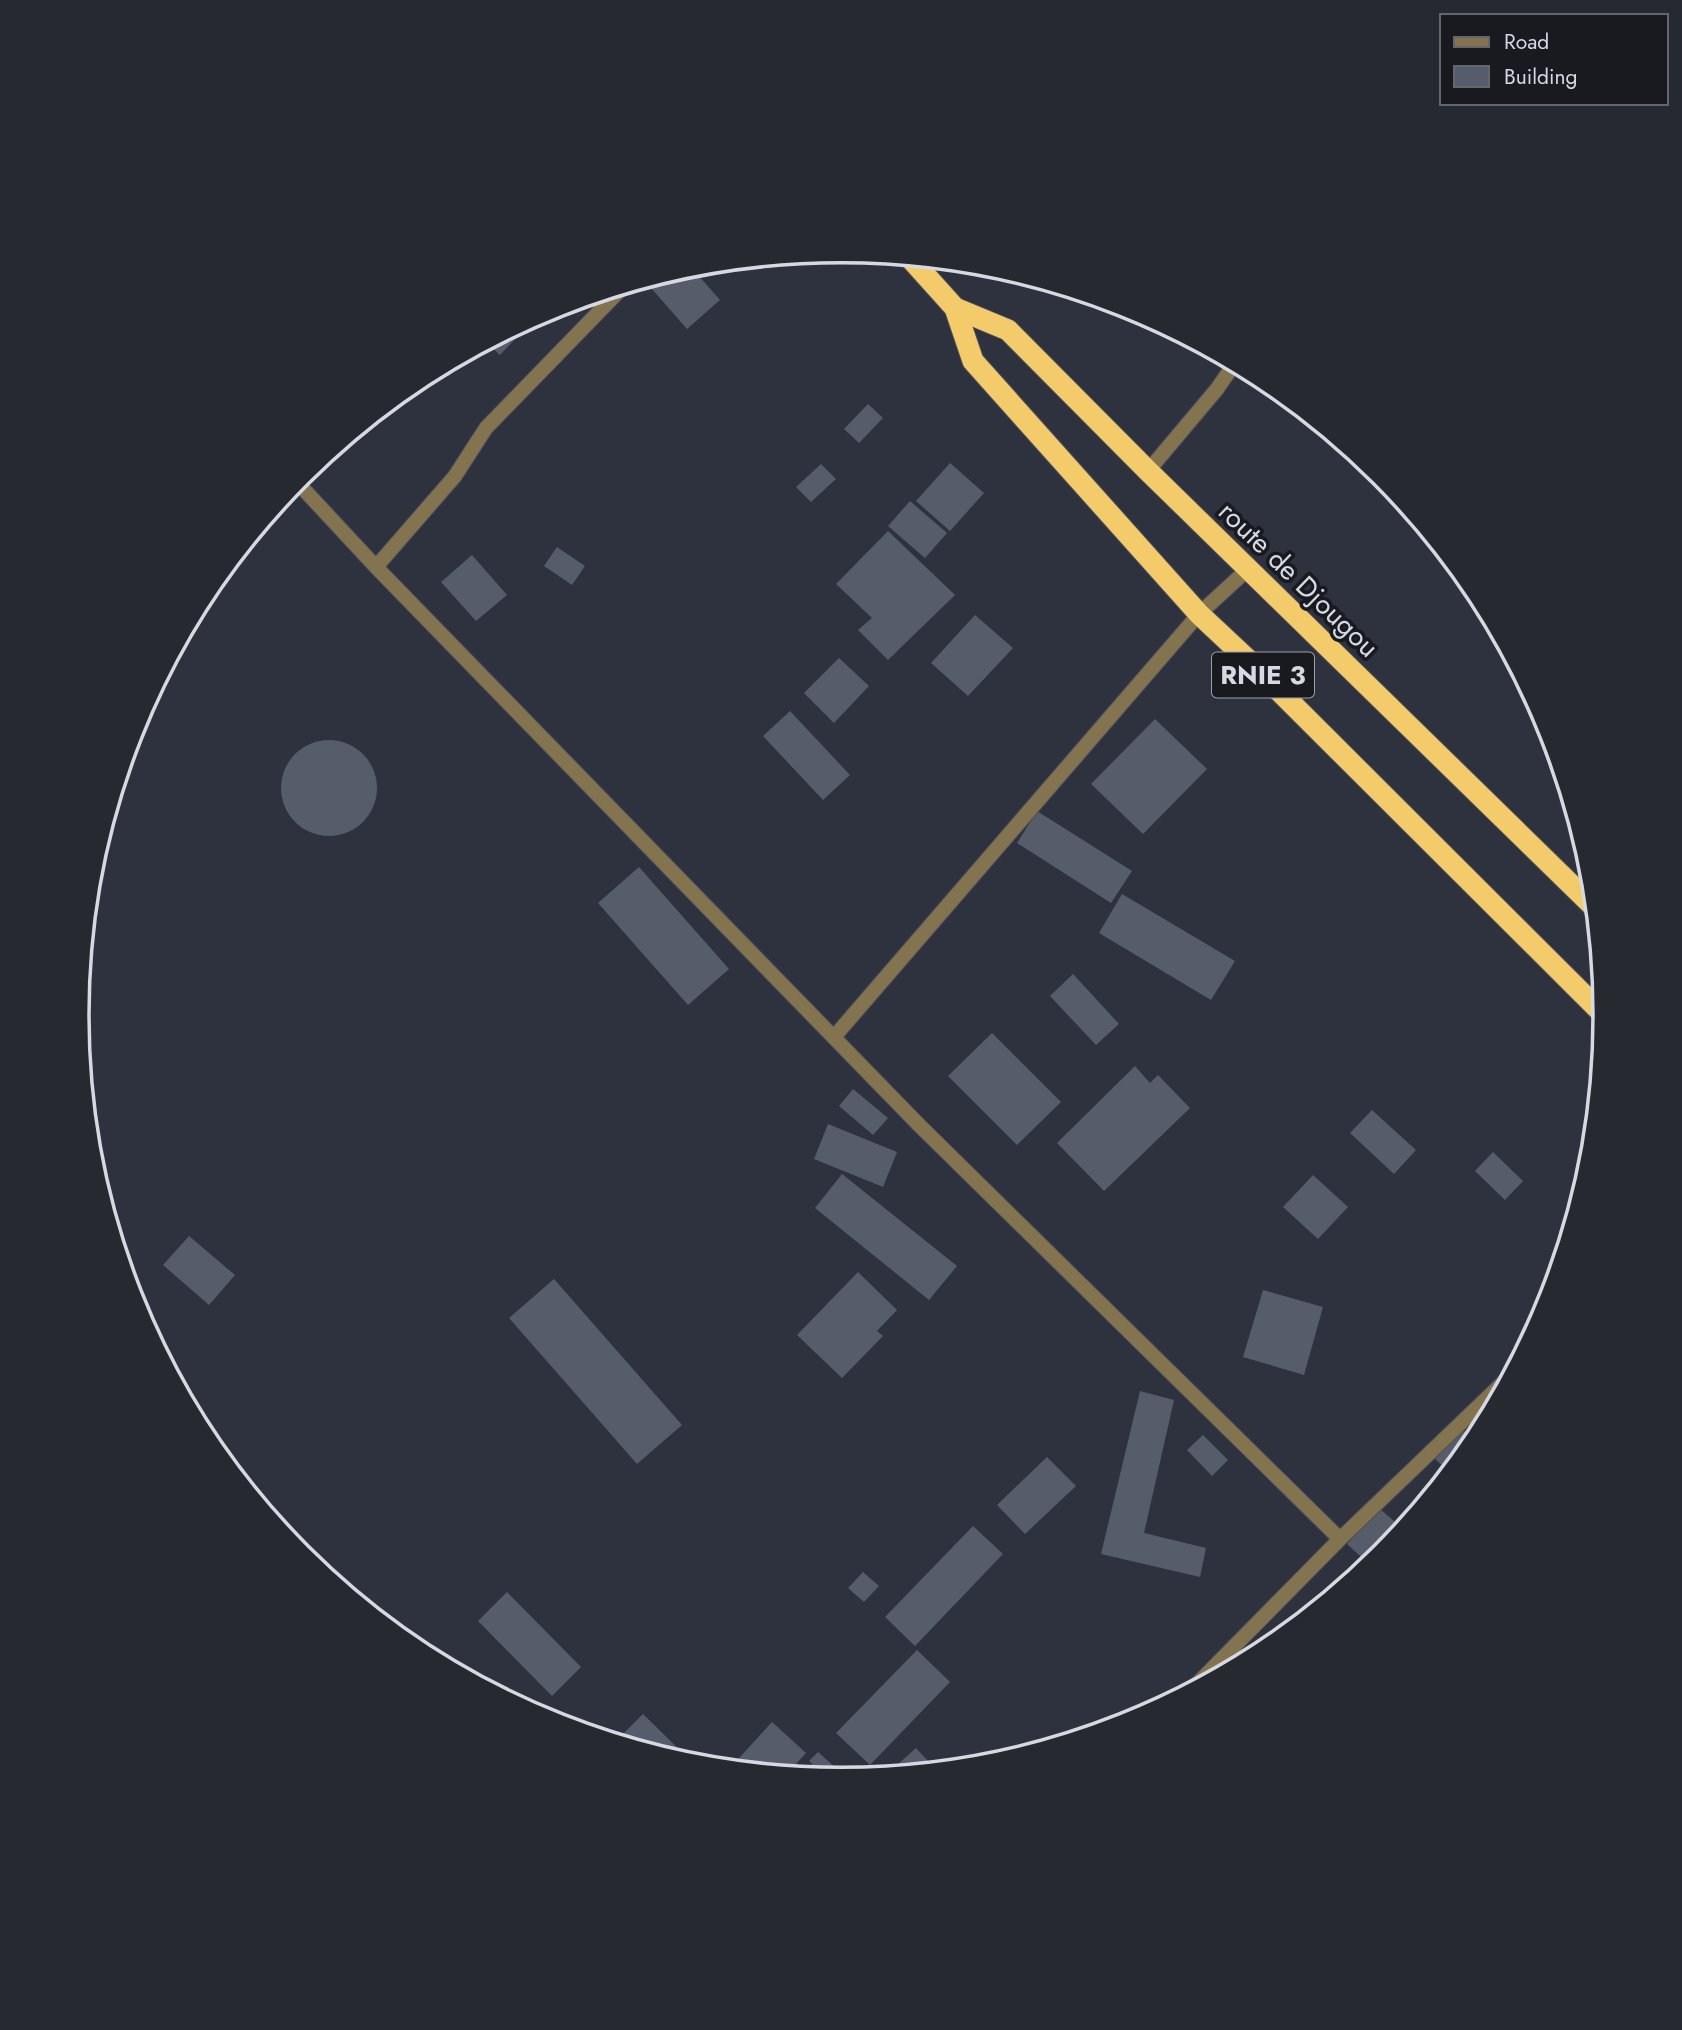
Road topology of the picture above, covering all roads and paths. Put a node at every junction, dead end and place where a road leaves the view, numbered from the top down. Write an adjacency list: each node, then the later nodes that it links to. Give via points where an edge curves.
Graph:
1 (919, 268): 3 (highway, RNIE 3)
2 (611, 299): 7 (street, via 486,428 455,475)
3 (954, 309): 5 (highway, route de Djougou / RNIE 3, via 1008,330); 9 (highway, RNIE 3, via 973,362)
4 (1229, 372): 5 (street)
5 (1148, 471): 8 (highway, route de Djougou / RNIE 3)
6 (304, 489): 7 (street)
7 (376, 566): 12 (street)
8 (1248, 569): 9 (street); 10 (highway, route de Djougou / RNIE 3)
9 (1199, 614): 11 (highway, RNIE 3); 12 (street)
10 (1583, 896)
11 (1593, 1004)
12 (834, 1037): 14 (street)
13 (1489, 1396): 14 (street)
14 (1339, 1539): 15 (street)
15 (1212, 1669)

